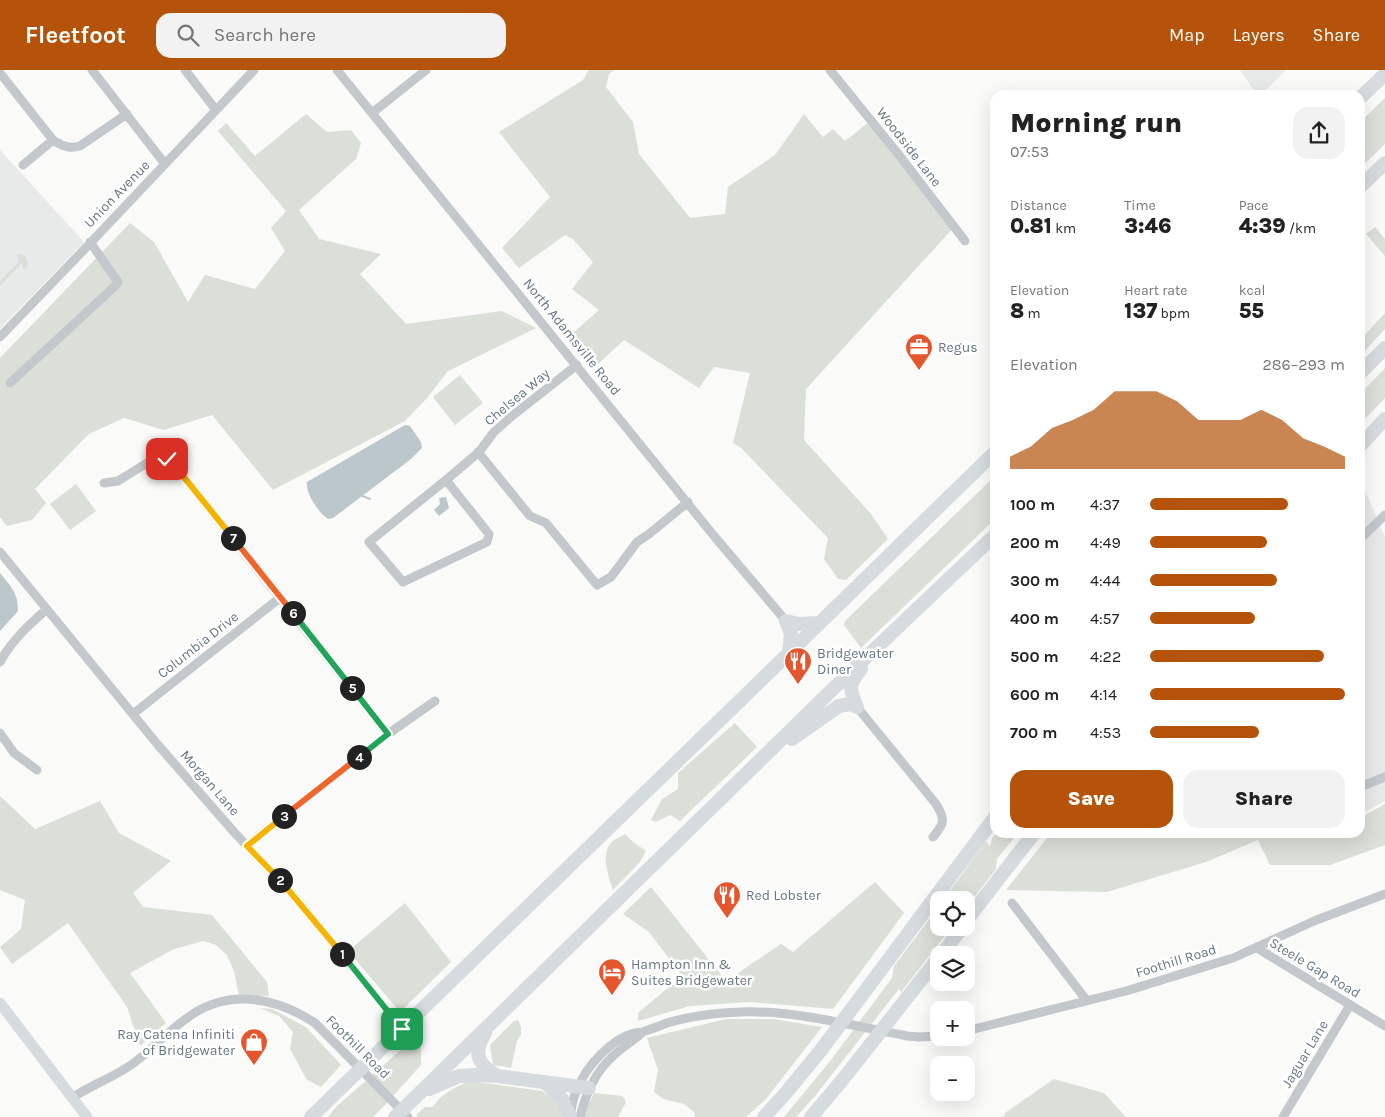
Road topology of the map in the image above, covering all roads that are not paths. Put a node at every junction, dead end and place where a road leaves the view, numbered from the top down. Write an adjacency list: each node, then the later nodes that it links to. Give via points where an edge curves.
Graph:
1 (92, 70): 12 (street)
2 (185, 70): 10 (street)
3 (254, 70): 10 (street, Union Avenue)
4 (337, 70): 11 (street, North Adamsville Road)
5 (426, 70): 11 (street)
6 (830, 70): 18 (street, Woodside Lane)
7 (0, 73): 13 (street)
8 (1385, 74): 9 (highway)
9 (1365, 93)
10 (216, 110): 15 (street, Union Avenue)
11 (372, 113): 22 (street, North Adamsville Road)
12 (126, 114): 13 (street, via 80,146 65,147); 15 (street)
13 (53, 140): 16 (street)
14 (1385, 163): 17 (highway)
15 (165, 164): 19 (street, Union Avenue)
16 (23, 165)
17 (1365, 182)
18 (966, 241)
19 (90, 242): 20 (street, Union Avenue); 24 (street, via 118,282)
20 (0, 337)
21 (1385, 348): 23 (highway)
22 (577, 366): 27 (street, Chelsea Way, via 512,416); 31 (street, North Adamsville Road)
23 (1365, 368)
24 (10, 384)
25 (1385, 419): 26 (highway)
26 (1365, 441)
27 (478, 452): 29 (street, Chelsea Way); 31 (street, via 530,516 546,523 597,585 611,577 637,542)
28 (990, 457): 39 (highway)
29 (446, 480): 29 (street, Chelsea Way, via 369,542 403,582 487,542 489,534)
30 (104, 483): 36 (street, via 118,481 155,458 167,459)
31 (688, 502): 38 (street, North Adamsville Road)
32 (1385, 515): 33 (street)
33 (1365, 534)
34 (990, 540): 40 (highway)
35 (0, 552): 37 (street, Morgan Lane)
36 (280, 597): 45 (street, Columbia Drive); 47 (street)
37 (47, 609): 42 (street, via 14,640); 45 (street, Morgan Lane)
38 (786, 621): 39 (highway); 41 (highway, via 791,634)
39 (819, 623): 41 (highway)
40 (883, 642): 44 (highway, via 853,679 852,694); 48 (highway)
41 (789, 653): 68 (highway)
42 (0, 662)
43 (435, 700): 47 (street)
44 (857, 707): 48 (highway, via 844,704 834,708); 53 (street, via 941,812 942,825)
45 (133, 714): 55 (street, Morgan Lane)
46 (0, 733): 49 (street, via 14,753)
47 (388, 734): 55 (street)
48 (756, 764): 66 (highway)
49 (37, 770)
50 (1385, 777): 51 (street)
51 (1365, 785)
52 (990, 824): 86 (highway, via 821,1050)
53 (933, 837)
54 (1030, 838): 58 (highway)
55 (247, 846): 68 (street, Morgan Lane, via 302,905)
56 (1385, 894): 61 (street, Foothill Road, via 1314,921)
57 (1012, 903): 63 (street)
58 (975, 910)
59 (956, 936): 60 (highway)
60 (948, 946)
61 (1257, 948): 63 (street, Foothill Road, via 1180,975); 65 (street, Steele Gap Road)
62 (930, 969): 87 (highway)
63 (1087, 1001): 69 (street, Foothill Road)
64 (0, 1003): 77 (main road)
65 (1350, 1005): 67 (street, Steele Gap Road); 88 (street, Jaguar Lane)
66 (491, 1023): 71 (highway); 72 (highway, via 479,1044 479,1056 483,1066)
67 (1385, 1026)
68 (402, 1029): 74 (highway)
69 (975, 1029)
70 (930, 1037): 75 (street, via 906,1036 770,1012 724,1013 668,1023 624,1038 604,1051 586,1072)
71 (465, 1049): 76 (highway); 81 (highway, via 451,1052)
72 (498, 1076): 73 (highway); 76 (highway, via 459,1076)
73 (545, 1082): 75 (highway); 84 (highway, via 562,1100)
74 (345, 1084): 79 (highway); 80 (highway)
75 (584, 1087): 84 (street, via 573,1101); 85 (street)
76 (420, 1092): 82 (highway)
77 (72, 1098): 78 (main road); 83 (street, Foothill Road, via 135,1062 192,1014 224,1001 261,1000 290,1008 315,1023)
78 (87, 1117)
79 (311, 1117)
80 (322, 1117)
81 (383, 1117)
82 (395, 1117)
83 (408, 1117)
84 (570, 1117)
85 (580, 1117)
86 (764, 1117)
87 (811, 1117)
88 (1283, 1117)

